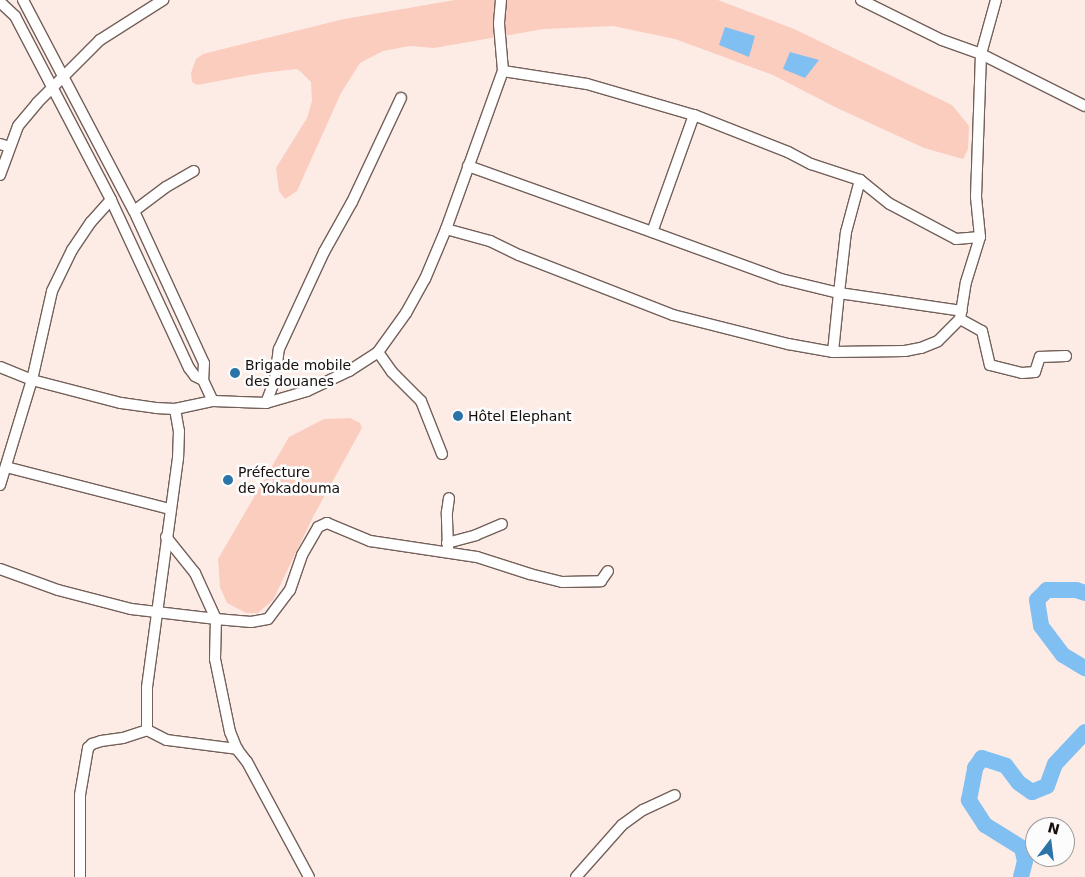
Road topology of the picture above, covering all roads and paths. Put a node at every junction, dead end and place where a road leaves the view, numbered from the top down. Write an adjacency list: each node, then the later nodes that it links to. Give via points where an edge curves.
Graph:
1 (23, 0): 9 (street)
2 (163, 0): 9 (street, via 100,40)
3 (501, 0): 8 (street, via 499,24)
4 (861, 0): 7 (street, via 942,40)
5 (996, 0): 7 (street)
6 (0, 2): 10 (street, via 14,16)
7 (981, 54): 12 (street); 23 (street, via 976,197)
8 (503, 71): 13 (street, via 587,84); 15 (street)
9 (62, 77): 10 (street); 20 (street)
10 (53, 88): 14 (street, via 37,103); 19 (street)
11 (401, 98): 33 (street, via 279,349 275,380)
12 (1085, 106)
13 (694, 115): 18 (street, via 811,164); 22 (street)
14 (5, 145): 17 (street)
15 (468, 166): 21 (street); 22 (street)
16 (194, 171): 20 (street, via 166,187)
17 (0, 175)
18 (860, 180): 23 (street, via 890,204 956,239); 24 (street, via 846,232)
19 (111, 200): 30 (street, via 72,250 52,291); 31 (street, via 188,368)
20 (134, 212): 31 (street, via 204,363)
21 (446, 229): 26 (street, via 425,279); 27 (street, via 490,241 519,256 673,315)
22 (652, 232): 24 (street, via 781,279)
23 (980, 238): 25 (street, via 966,282)
24 (839, 292): 25 (street); 27 (street)
25 (961, 315): 27 (street, via 938,341 920,348); 28 (street, via 982,331 990,365 1022,373 1035,372 1040,357)
26 (378, 352): 33 (street, via 349,371 307,391); 35 (street, via 392,372 421,401)
27 (833, 352)
28 (1066, 356)
29 (0, 367): 30 (street)
30 (32, 380): 34 (street, via 121,402); 36 (street)
31 (203, 380): 32 (street)
32 (213, 401): 33 (street); 34 (street)
33 (266, 403)
34 (175, 409): 39 (street, via 179,440)
35 (442, 454)
36 (6, 467): 37 (street); 39 (street)
37 (0, 485)
38 (450, 498): 42 (street)
39 (170, 510): 41 (street)
40 (502, 524): 42 (street)
41 (166, 537): 45 (street); 46 (street, via 195,574)
42 (448, 547): 44 (street, via 562,582 601,581); 46 (street, via 370,541 327,523 318,527 302,555 290,590 268,619 251,622)
43 (0, 569): 45 (street, via 78,596)
44 (608, 571)
45 (156, 612): 46 (street); 47 (street, via 147,688)
46 (216, 620): 48 (street, via 215,659)
47 (146, 730): 48 (street, via 167,740); 50 (street, via 101,741 88,748 80,794)
48 (236, 749): 51 (street, via 247,762)
49 (674, 796): 52 (street, via 643,810 622,825)
50 (80, 877)
51 (309, 877)
52 (576, 877)

